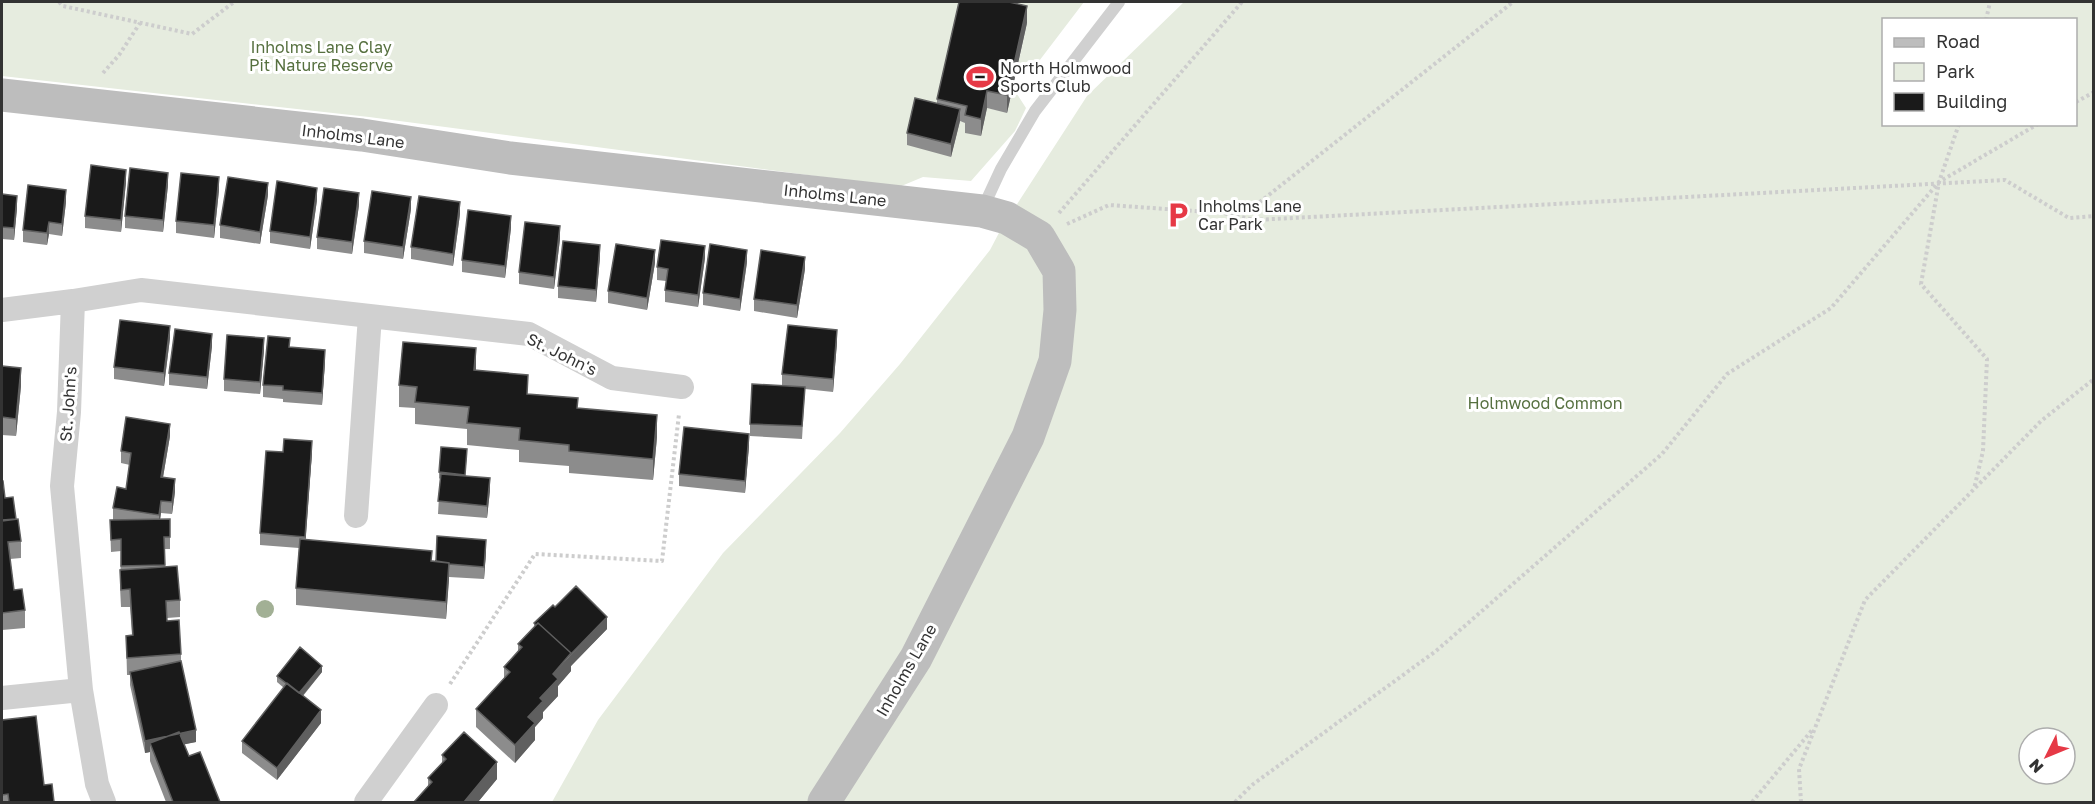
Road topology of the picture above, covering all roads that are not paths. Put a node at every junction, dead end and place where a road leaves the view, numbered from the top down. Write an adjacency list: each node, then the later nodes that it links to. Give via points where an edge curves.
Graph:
1 (1119, 2): 3 (lane, via 1035,111)
2 (2, 95): 3 (street, Inholms Lane)
3 (982, 211): 14 (street, Inholms Lane, via 1007,218 1039,237 1059,271 1055,361 1028,436 916,658)
4 (73, 301): 5 (street); 6 (street, St. John's, via 141,291); 9 (street, St. John's, via 62,486)
5 (2, 310)
6 (370, 316): 7 (street, St. John's, via 529,334 612,378); 8 (street)
7 (682, 387)
8 (356, 516)
9 (81, 690): 10 (street); 12 (street, St. John's, via 97,784)
10 (2, 698)
11 (436, 705): 13 (street)
12 (104, 802)
13 (366, 802)
14 (825, 802)

